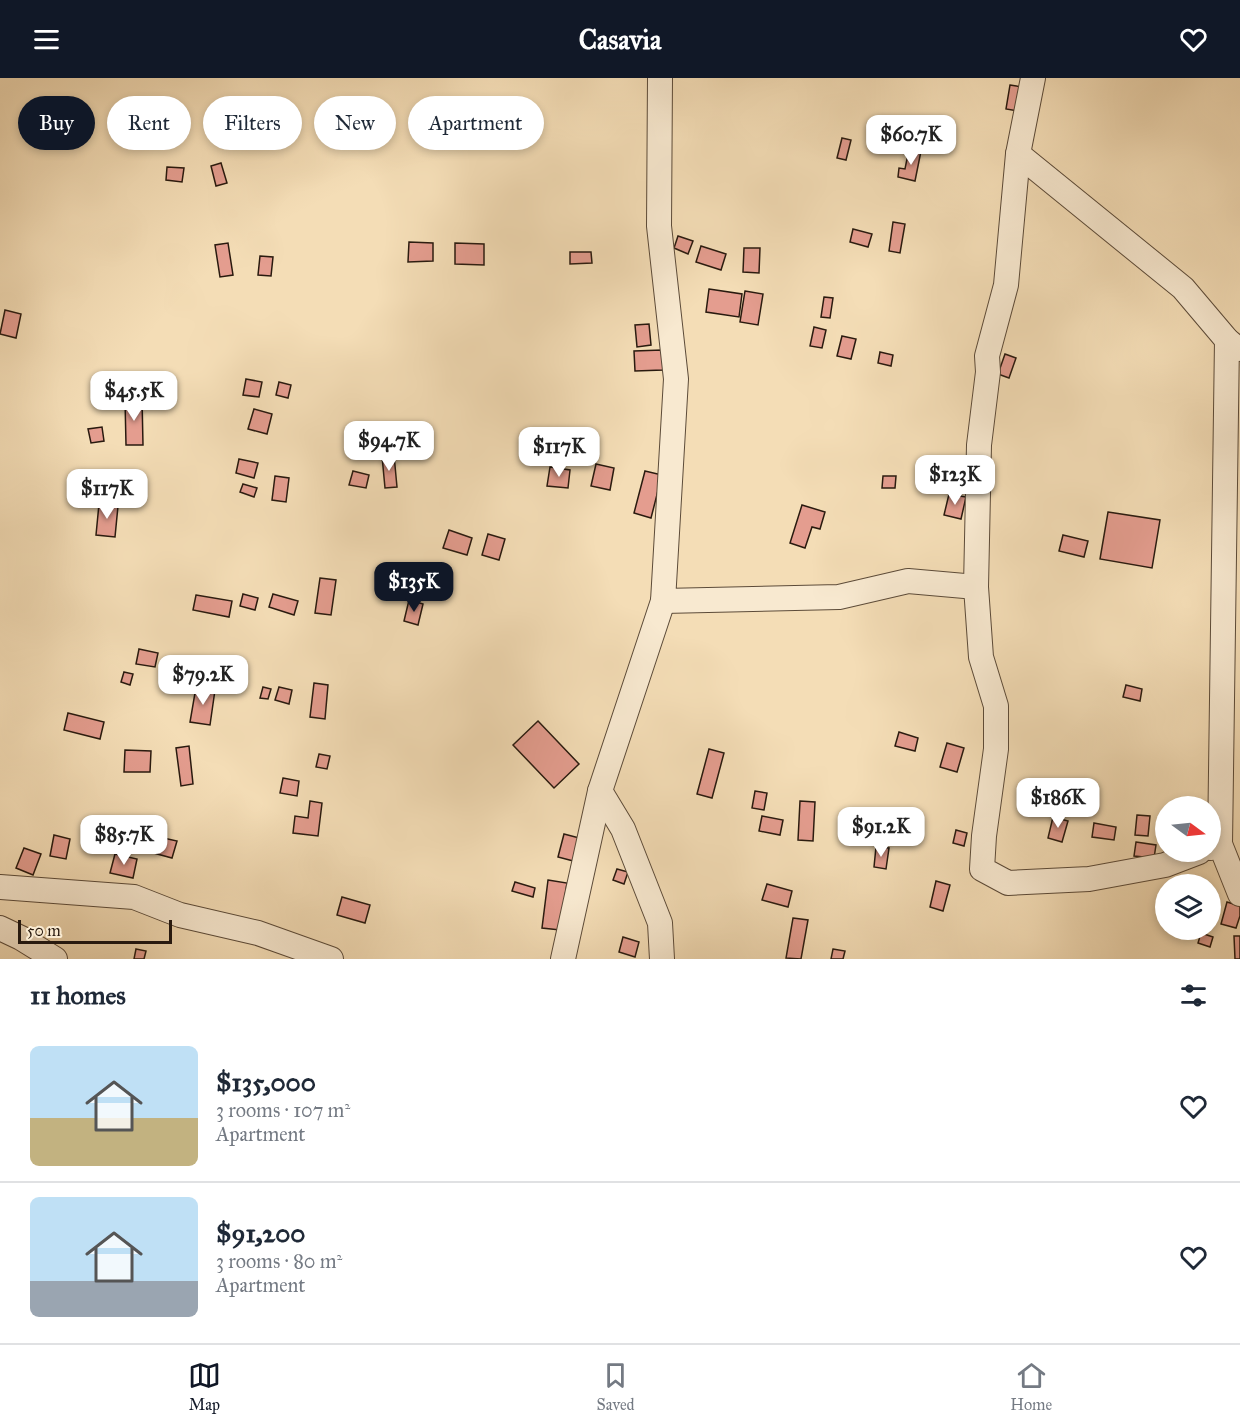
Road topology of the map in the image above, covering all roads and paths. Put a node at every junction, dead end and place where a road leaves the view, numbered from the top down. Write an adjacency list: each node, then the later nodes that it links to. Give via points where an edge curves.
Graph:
1 (660, 78): 6 (street, via 659,226 676,379)
2 (1033, 78): 3 (street)
3 (1018, 154): 4 (street, via 1183,288); 5 (street, via 1006,285 987,356 979,445)
4 (1233, 345): 8 (street)
5 (976, 587): 6 (street, via 908,581 839,597); 9 (street, via 981,657 996,706 996,749 982,869 1008,883 1089,879)
6 (663, 601): 7 (street)
7 (600, 791): 16 (street); 17 (street, via 623,829 660,923)
8 (1212, 796)
9 (1173, 862)
10 (1219, 862): 12 (street)
11 (0, 887): 15 (street, via 134,897 180,915 258,933)
12 (1240, 894)
13 (0, 928): 14 (street)
14 (55, 959)
15 (332, 959)
16 (563, 959)
17 (662, 959)

